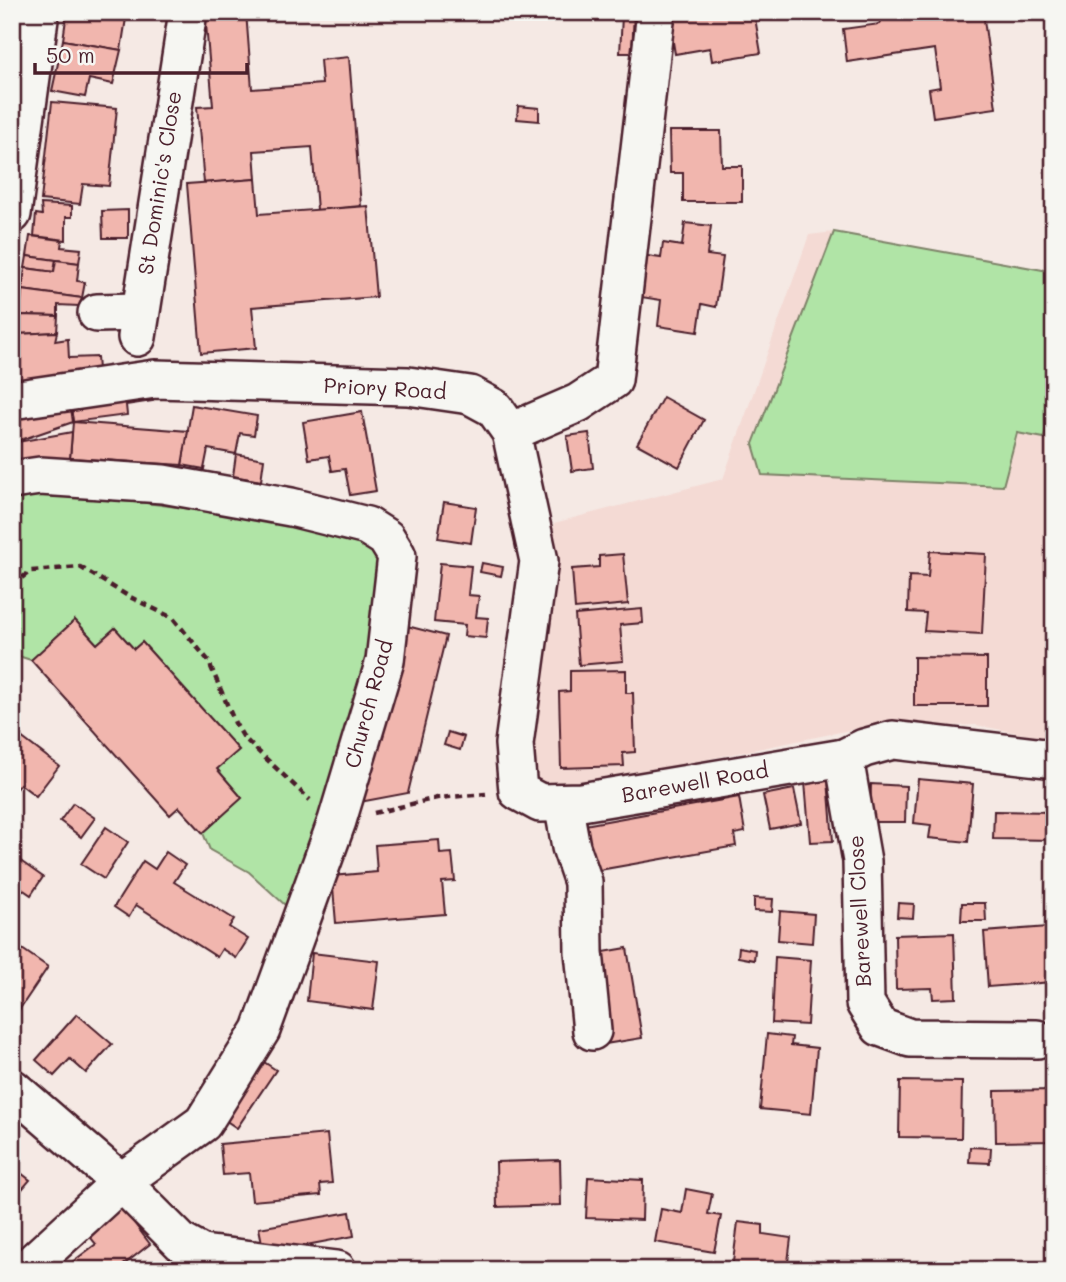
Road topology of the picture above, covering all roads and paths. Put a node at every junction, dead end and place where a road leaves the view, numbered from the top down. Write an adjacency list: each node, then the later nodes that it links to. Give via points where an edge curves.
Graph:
1 (40, 12): 4 (street)
2 (188, 12): 5 (street, St Dominic's Close, via 138,325)
3 (656, 12): 7 (street, via 613,380 578,403)
4 (12, 214)
5 (97, 313)
6 (12, 400): 7 (street, Priory Road, via 155,379 408,386 470,395 494,408)
7 (511, 432): 12 (street, via 539,561 514,744)
8 (12, 480): 14 (street, Church Road, via 40,476 163,484 290,507 367,526 386,537 397,556 385,661)
9 (12, 585): 14 (path, via 31,571 80,567 173,618 208,660 244,738)
10 (844, 758): 11 (street, Barewell Road, via 893,740); 13 (street, Barewell Road); 16 (street, Barewell Close, via 862,861 865,1003 880,1027 911,1038)
11 (1054, 759)
12 (518, 791): 13 (street, Barewell Road, via 540,803); 14 (path, via 437,798)
13 (562, 803): 15 (street, via 583,883)
14 (337, 821): 18 (street, Church Road, via 261,1030 204,1123)
15 (592, 1031)
16 (1037, 1039)
17 (12, 1088): 18 (street)
18 (121, 1182): 19 (street, Church Road); 20 (street, via 182,1243 202,1254)
19 (25, 1270)
20 (337, 1270)

